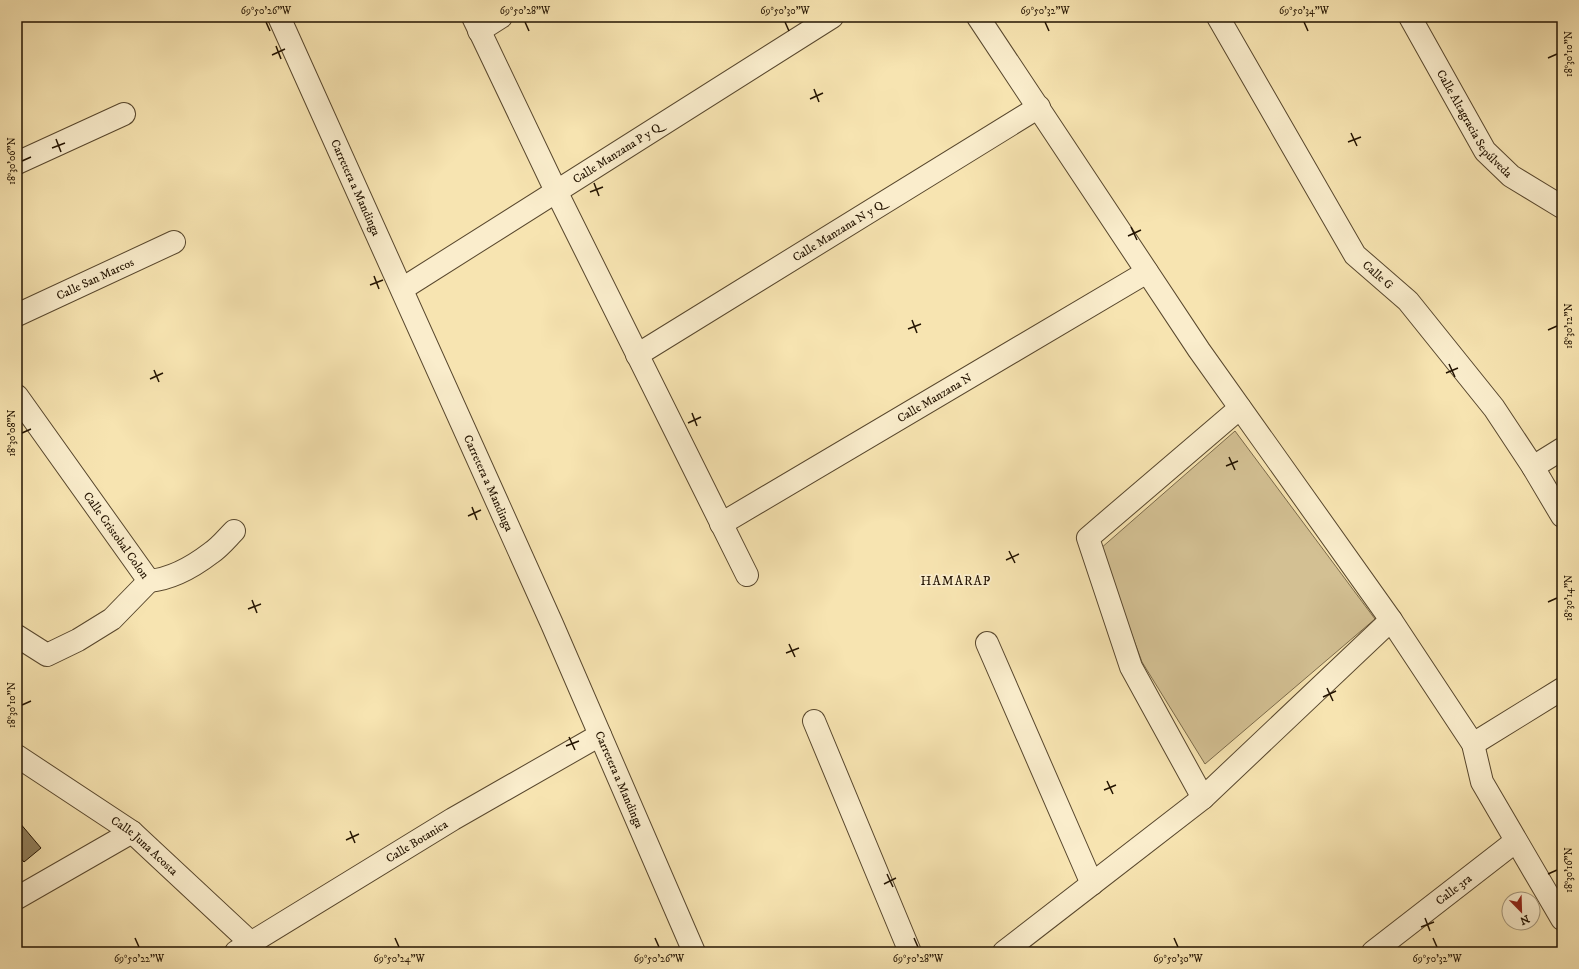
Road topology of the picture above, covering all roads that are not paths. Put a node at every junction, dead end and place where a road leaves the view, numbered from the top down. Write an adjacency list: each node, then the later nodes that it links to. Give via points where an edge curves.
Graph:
1 (279, 17): 15 (street, Carretera a Mandinga)
2 (501, 17): 7 (street)
3 (832, 17): 11 (street, Calle Manzana P y Q)
4 (978, 17): 8 (street)
5 (1218, 17): 21 (street, Calle G, via 1355,255 1408,301 1494,408)
6 (1410, 17): 12 (street, Calle Altagracia Sepúlveda, via 1484,151 1511,176)
7 (476, 24): 11 (street)
8 (1039, 107): 14 (street); 17 (street, Calle Manzana N y Q)
9 (124, 114): 10 (street)
10 (17, 163)
11 (556, 191): 15 (street, Calle Manzana P y Q); 17 (street)
12 (1562, 207)
13 (174, 242): 16 (street, Calle San Marcos)
14 (1147, 272): 19 (street); 23 (street, Calle Manzana N)
15 (402, 289): 32 (street, Carretera a Mandinga)
16 (17, 315)
17 (637, 355): 23 (street)
18 (17, 396): 26 (street, Calle Cristobal Colon)
19 (1240, 408): 27 (street); 35 (street, via 1088,538 1131,667)
20 (1562, 449): 21 (street)
21 (1533, 467): 22 (street, Calle G)
22 (1562, 516)
23 (721, 524): 25 (street)
24 (234, 531): 26 (street, via 196,563 163,580)
25 (747, 575)
26 (149, 581): 28 (street, Calle Cristobal Colon, via 112,619 47,655)
27 (1391, 620): 33 (street); 35 (street)
28 (17, 636)
29 (987, 643): 38 (street)
30 (1562, 690): 33 (street)
31 (814, 721): 43 (street)
32 (600, 735): 41 (street, Calle Botanica, via 453,820); 42 (street, Carretera a Mandinga)
33 (1473, 744): 37 (street, via 1482,782)
34 (17, 756): 36 (street, Calle Juna Acosta)
35 (1204, 798): 38 (street)
36 (132, 832): 39 (street); 41 (street, Calle Juna Acosta)
37 (1516, 841): 40 (street); 45 (street, Calle 3ra)
38 (1092, 884): 44 (street)
39 (17, 898)
40 (1562, 919)
41 (248, 949)
42 (694, 952)
43 (910, 952)
44 (1004, 952)
45 (1373, 952)

